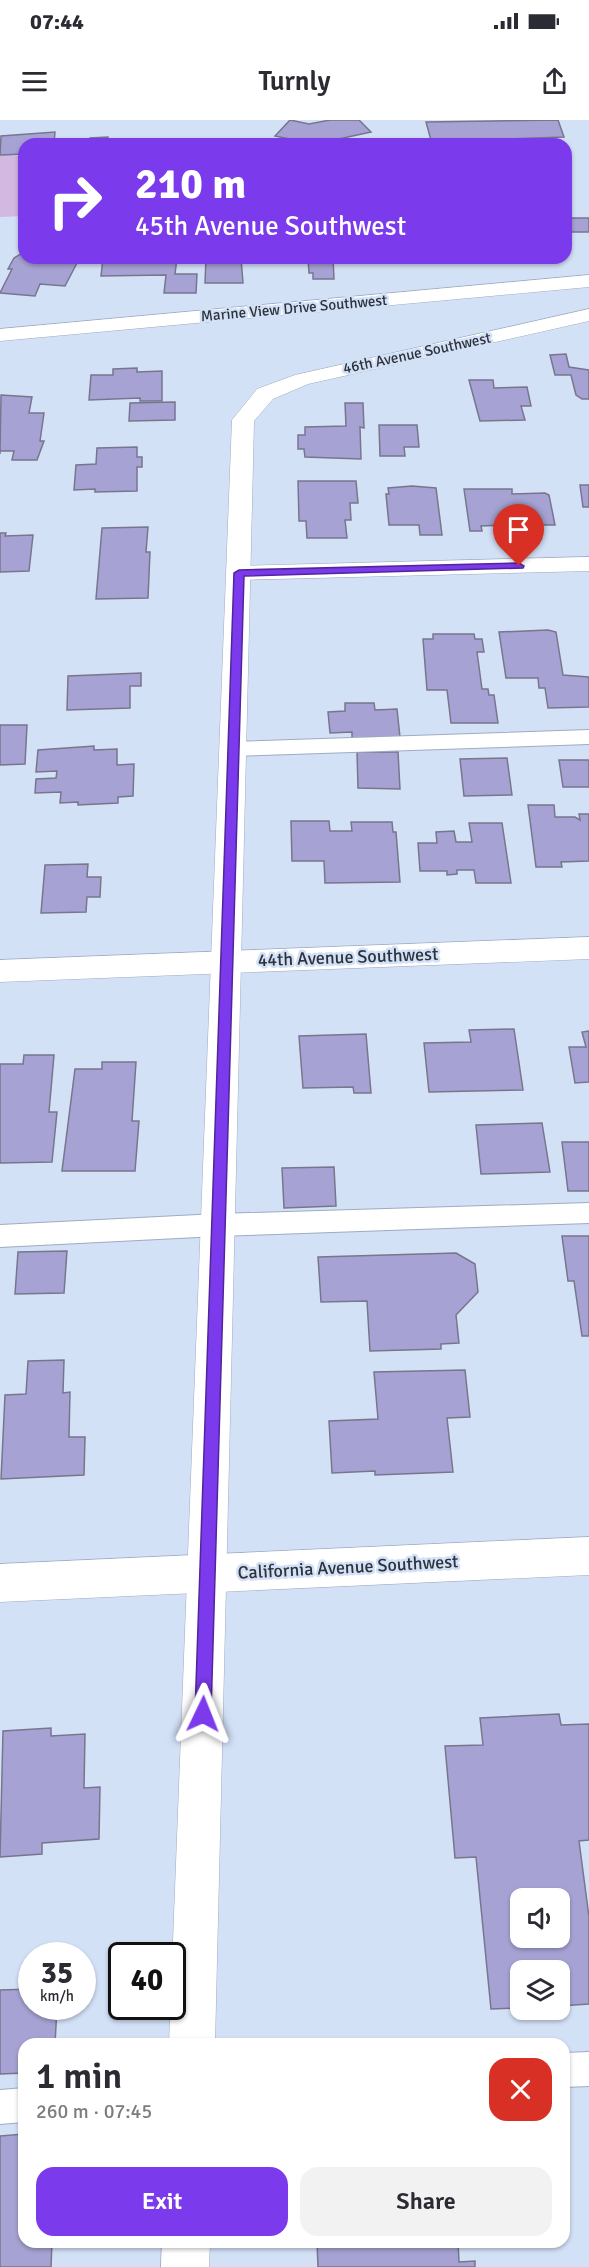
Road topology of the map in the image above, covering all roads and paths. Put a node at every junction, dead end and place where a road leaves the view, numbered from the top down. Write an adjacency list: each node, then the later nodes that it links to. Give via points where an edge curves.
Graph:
1 (589, 281): 3 (street, Marine View Drive Southwest)
2 (589, 315): 5 (street, 46th Avenue Southwest, via 302,379 266,394 252,406 241,430)
3 (0, 335)
4 (589, 564): 5 (street)
5 (239, 573): 7 (street)
6 (589, 737): 7 (lane)
7 (233, 749): 9 (street)
8 (589, 948): 9 (street, 44th Avenue Southwest)
9 (226, 962): 10 (street, 44th Avenue Southwest); 12 (street)
10 (0, 971)
11 (589, 1213): 12 (lane)
12 (218, 1225): 13 (lane); 15 (street)
13 (0, 1236)
14 (589, 1556): 15 (street, California Avenue Southwest)
15 (208, 1573): 16 (street, California Avenue Southwest); 17 (street)
16 (0, 1583)
17 (192, 2038)
18 (589, 2069): 19 (lane)
19 (570, 2070)
20 (18, 2106): 21 (lane)
21 (0, 2107)
22 (186, 2248): 23 (street)
23 (185, 2267)

